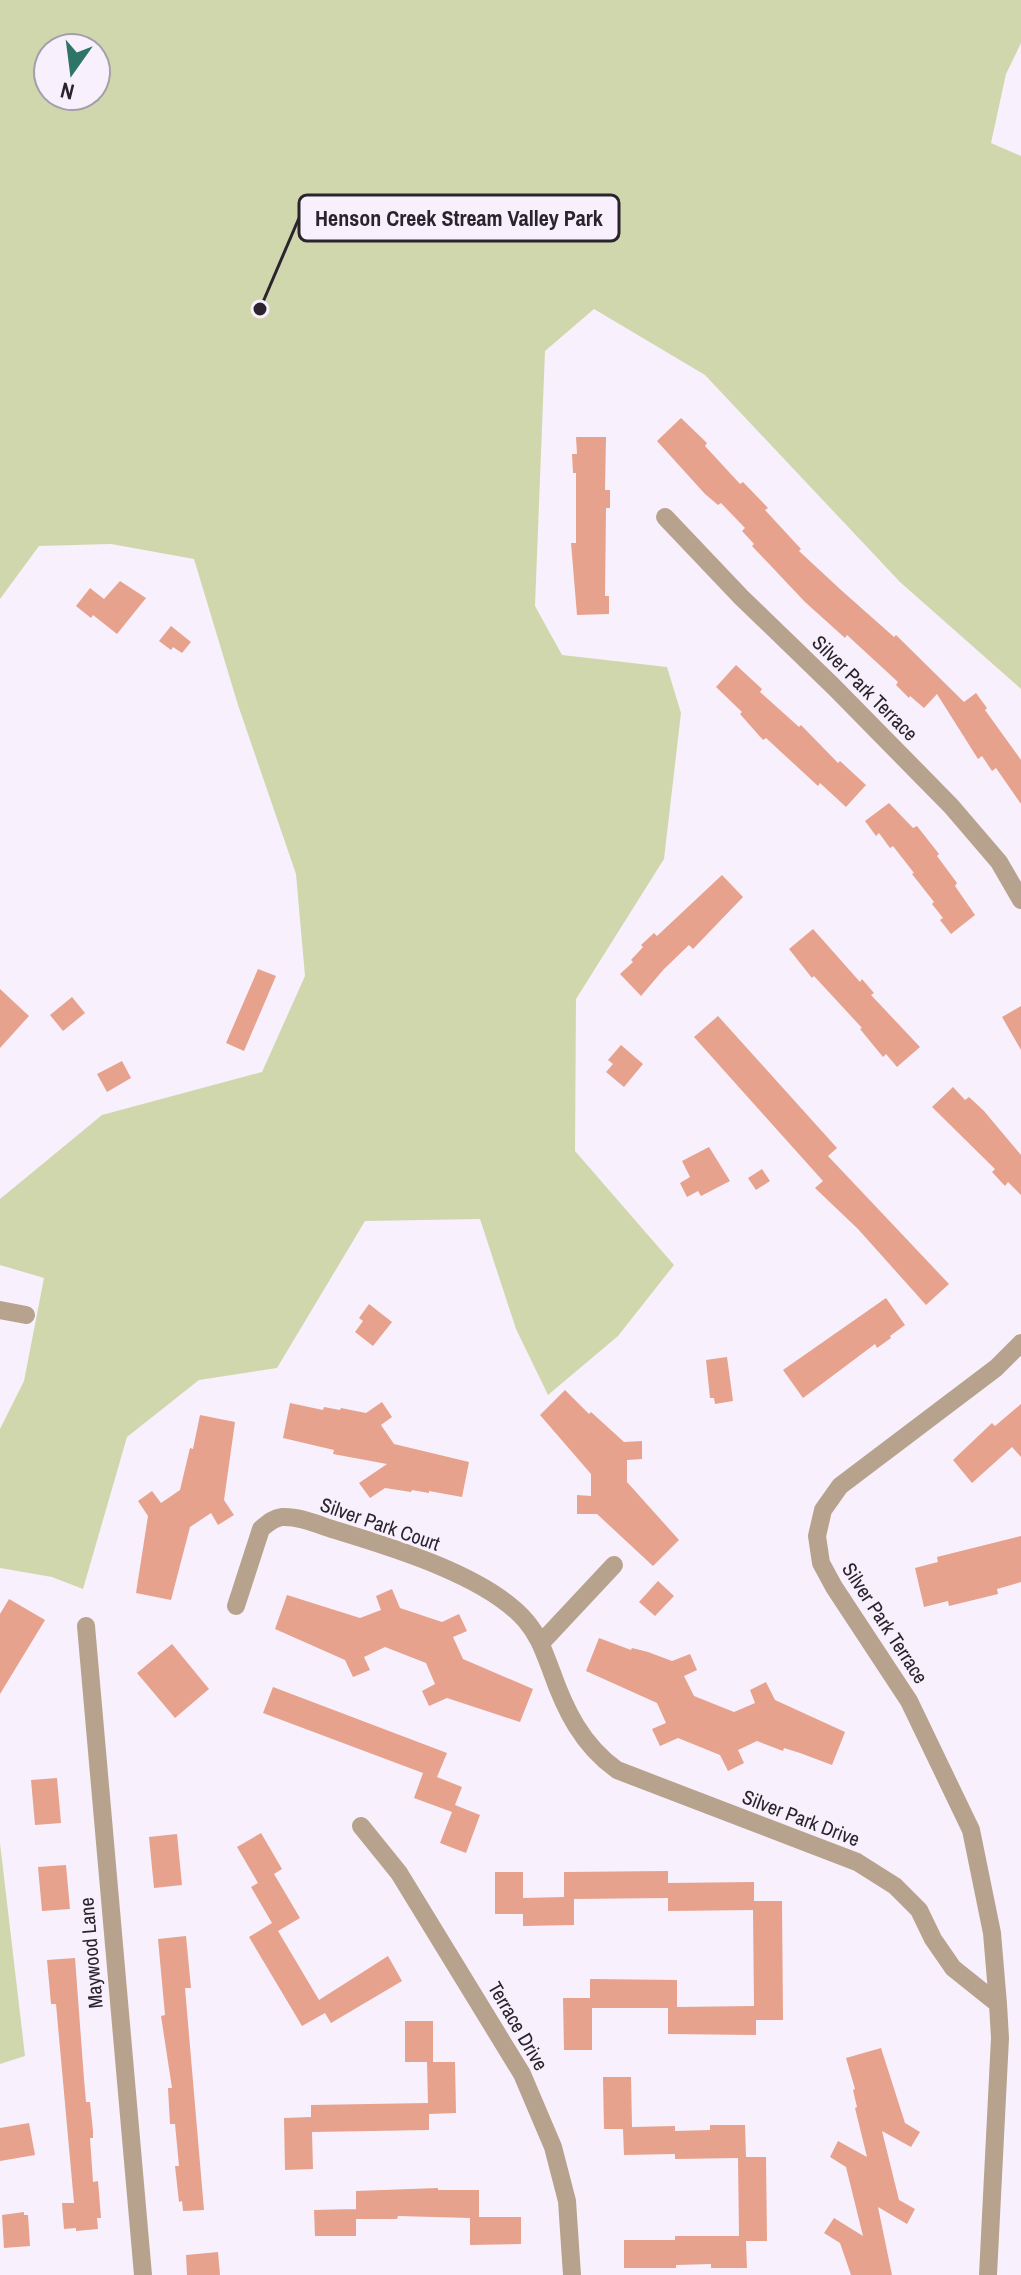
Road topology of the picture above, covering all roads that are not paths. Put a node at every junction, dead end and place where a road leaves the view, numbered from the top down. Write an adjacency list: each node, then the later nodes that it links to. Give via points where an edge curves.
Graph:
1 (665, 517): 2 (street, Silver Park Terrace, via 951,806 999,862)
2 (1021, 900)
3 (0, 1310): 4 (street)
4 (26, 1315)
5 (1021, 1343): 11 (street, Silver Park Terrace, via 996,1368 840,1486 823,1510 817,1536 821,1563 909,1701 971,1830 992,1933)
6 (614, 1565): 9 (street)
7 (236, 1606): 9 (street, Silver Park Court, via 261,1529 281,1517 317,1524 453,1573 513,1607)
8 (86, 1626): 12 (street, Maywood Lane)
9 (541, 1643): 11 (street, Silver Park Drive, via 566,1709 598,1756 617,1770 857,1862 895,1886 919,1910 953,1968)
10 (361, 1826): 13 (street, Terrace Drive, via 394,1865 522,2074 553,2147 567,2201)
11 (998, 2004): 14 (street)
12 (143, 2275)
13 (572, 2275)
14 (988, 2275)

